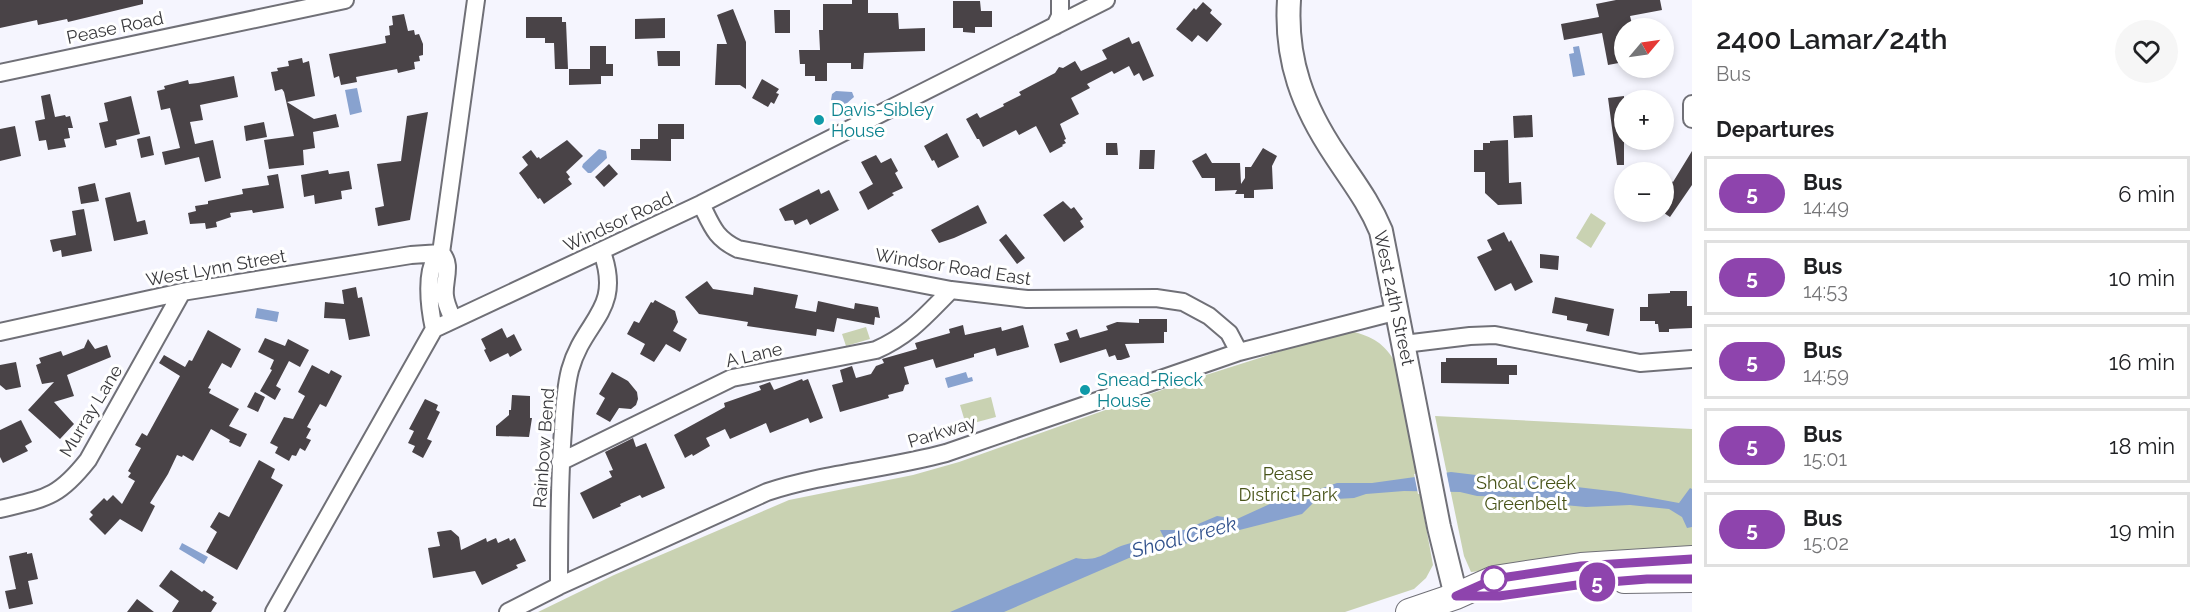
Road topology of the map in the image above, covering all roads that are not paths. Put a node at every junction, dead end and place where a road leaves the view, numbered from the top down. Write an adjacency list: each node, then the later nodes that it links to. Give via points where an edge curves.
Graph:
1 (345, 0): 7 (street, Pease Road)
2 (476, 0): 12 (street)
3 (1060, 0): 6 (street, via 1060,16)
4 (1106, 0): 6 (street, Windsor Road)
5 (1288, 0): 15 (main road, West 24th Street, via 1290,49 1307,107 1371,207 1381,231)
6 (1055, 26): 10 (street, Windsor Road)
7 (0, 73)
8 (1692, 104): 9 (street)
9 (1692, 119)
10 (701, 204): 11 (street, Windsor Road); 13 (street, Windsor Road East, via 724,243 738,249)
11 (602, 252): 16 (street, Windsor Road); 22 (street, Rainbow Bend, via 609,269 608,299 579,346 571,368)
12 (441, 253): 14 (street, West Lynn Street); 16 (street, via 447,265 445,299); 17 (street, via 434,260 431,278)
13 (951, 290): 20 (street, Windsor Road East, via 1027,299 1156,298 1183,302 1229,333); 22 (street, A Lane, via 912,329 876,350 732,378)
14 (182, 292): 18 (street, West Lynn Street); 23 (street, Murray Lane, via 88,460 73,478 53,494)
15 (1398, 311): 19 (main road, West 24th Street); 20 (street, Parkway)
16 (453, 320): 17 (street, Windsor Road)
17 (434, 329): 28 (street)
18 (0, 332)
19 (1404, 344): 21 (street, via 1495,335 1640,363); 27 (main road, West 24th Street, via 1439,527)
20 (1239, 352): 26 (street, Parkway, via 946,453 776,489)
21 (1692, 359)
22 (560, 462): 26 (street, Rainbow Bend)
23 (0, 509)
24 (1692, 559): 27 (main road, via 1581,566 1494,579)
25 (1692, 579): 27 (main road, via 1584,584)
26 (559, 586): 29 (street, Parkway)
27 (1460, 604): 30 (main road)
28 (274, 612)
29 (508, 612)
30 (1409, 612)

